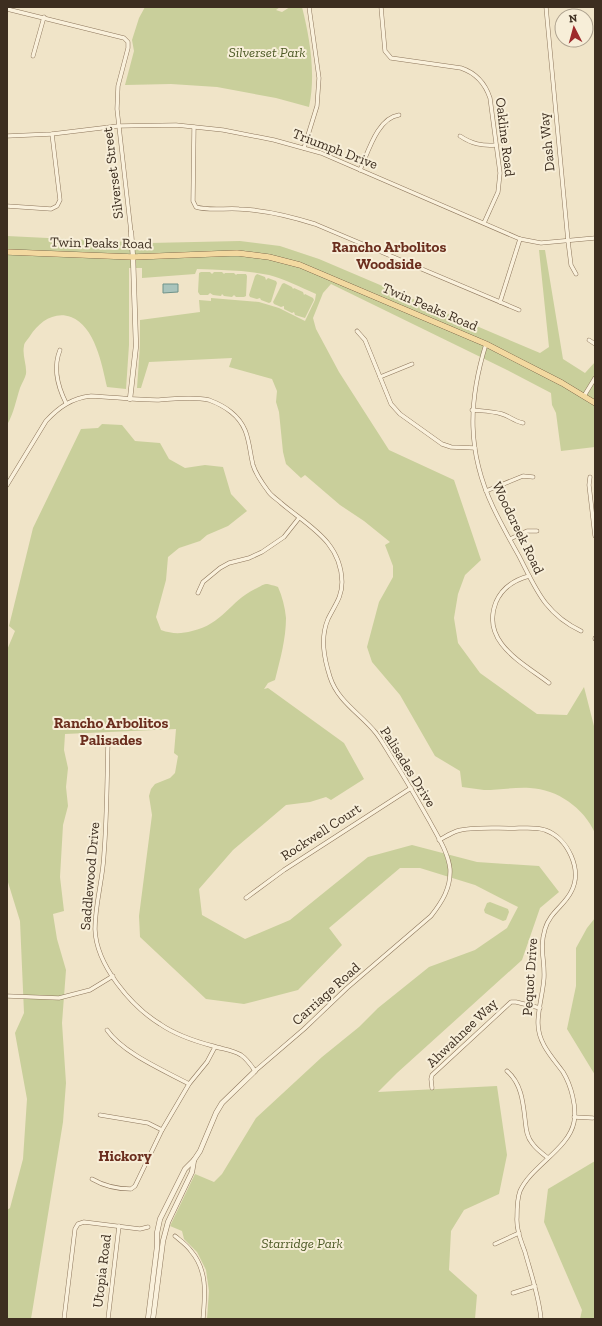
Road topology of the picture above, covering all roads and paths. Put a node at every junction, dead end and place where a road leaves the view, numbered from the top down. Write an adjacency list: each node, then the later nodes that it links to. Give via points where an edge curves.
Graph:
1 (310, 7): 14 (street, via 319,78 316,106)
2 (381, 7): 13 (street, Oakline Road, via 385,51 391,58 461,68 479,78 490,98)
3 (546, 7): 21 (street, Dash Way)
4 (7, 9): 5 (street)
5 (44, 17): 6 (street); 8 (street, Silverset Street, via 124,38 128,42 117,94)
6 (33, 56)
7 (399, 115): 15 (street, via 387,120 378,129)
8 (118, 126): 9 (street, Triumph Drive); 10 (street, Triumph Drive); 18 (street, Silverset Street)
9 (194, 127): 14 (street, Triumph Drive, via 223,130); 25 (street, via 193,201 196,207 258,210 295,217)
10 (52, 134): 11 (street, Triumph Drive); 16 (street, via 60,200 57,206 51,209)
11 (7, 136)
12 (460, 136): 13 (street, via 478,145)
13 (496, 145): 17 (street, Oakline Road, via 500,184)
14 (304, 148): 15 (street, Triumph Drive)
15 (360, 170): 17 (street, Triumph Drive)
16 (7, 206)
17 (484, 223): 19 (street, Triumph Drive)
18 (131, 232): 23 (street, Silverset Street)
19 (520, 238): 21 (street, Triumph Drive, via 541,243); 25 (street)
20 (595, 238): 21 (street, Triumph Drive)
21 (568, 241): 24 (street, Dash Way, via 571,265)
22 (7, 252): 23 (main road, Twin Peaks Road)
23 (133, 257): 29 (main road, Twin Peaks Road, via 218,253 269,257 300,265); 36 (street, Silverset Street, via 136,346)
24 (576, 274)
25 (500, 302): 26 (street)
26 (519, 310)
27 (357, 331): 33 (street, via 365,340)
28 (589, 340): 30 (street)
29 (486, 344): 35 (main road, Twin Peaks Road); 39 (street, Woodcreek Road, via 474,389)
30 (595, 344)
31 (60, 350): 37 (street, via 57,359 58,382)
32 (412, 364): 33 (street)
33 (380, 377): 41 (street, via 391,404 400,414 442,444 450,447)
34 (595, 378): 35 (street)
35 (584, 396): 38 (main road, Twin Peaks Road)
36 (130, 399): 37 (street, Palisades Drive, via 91,396); 46 (street, Palisades Drive, via 200,399 222,405 233,414 244,429 258,477 269,493)
37 (66, 403): 44 (street, via 46,420)
38 (595, 403)
39 (472, 410): 40 (street, via 501,414 516,422); 41 (street, Woodcreek Road)
40 (522, 422)
41 (475, 448): 45 (street, Woodcreek Road, via 478,468)
42 (533, 477): 45 (street, via 523,476)
43 (590, 477): 48 (street)
44 (7, 485)
45 (486, 491): 49 (street, Woodcreek Road)
46 (299, 518): 51 (street, via 284,537 262,552 220,568 203,582); 55 (street, Palisades Drive, via 331,546 340,566 340,595 328,619 323,643 330,677 345,703 376,733)
47 (537, 531): 49 (street, via 527,531)
48 (595, 536)
49 (510, 539): 50 (street, Woodcreek Road)
50 (529, 576): 52 (street, Woodcreek Road, via 535,590 558,617); 53 (street, via 510,584 499,595 493,610 494,626 497,638 505,649)
51 (198, 593)
52 (581, 631)
53 (549, 683)
54 (108, 742): 58 (street, Saddlewood Drive, via 106,839 95,929 99,948)
55 (410, 788): 56 (street, Palisades Drive); 57 (street, Rockwell Court, via 284,870)
56 (439, 840): 60 (street, Pequot Drive, via 468,829 538,828 551,832 563,842 573,860 576,873 571,892 550,916 545,927 542,943 544,976); 63 (street, Carriage Road, via 448,859 449,881 447,891 431,916)
57 (246, 898)
58 (112, 976): 59 (street, via 90,990 59,998); 62 (street, Saddlewood Drive, via 129,997 158,1023 190,1040)
59 (7, 996)
60 (540, 1008): 66 (street, Ahwahnee Way, via 516,1002 506,1005 432,1075); 68 (street, Pequot Drive, via 540,1036 546,1050 564,1074 574,1100)
61 (106, 1030): 65 (street, via 113,1039 144,1060)
62 (215, 1047): 63 (street, Saddlewood Drive, via 241,1055); 65 (street, via 207,1062)
63 (255, 1071): 72 (street, Carriage Road, via 222,1103)
64 (506, 1071): 71 (street, via 514,1077 521,1094 531,1143)
65 (189, 1084): 70 (street)
66 (432, 1088)
67 (100, 1115): 70 (street, via 148,1123)
68 (574, 1118): 69 (street); 71 (street, Pequot Drive, via 569,1135)
69 (593, 1118)
70 (162, 1130): 73 (street, via 135,1186 131,1189 102,1184)
71 (548, 1158): 78 (street, Pequot Drive, via 526,1180 520,1192 517,1219)
72 (194, 1160): 74 (street, Carriage Road, via 185,1169); 75 (street, Carriage Road, via 192,1172)
73 (92, 1179)
74 (174, 1191): 75 (street); 81 (street, Carriage Road, via 159,1223)
75 (182, 1194): 81 (street, Carriage Road, via 168,1222)
76 (119, 1226): 77 (street, via 140,1229); 84 (street, via 84,1222 78,1224 75,1229); 85 (street, Utopia Road)
77 (148, 1227)
78 (519, 1233): 80 (street); 82 (street, Pequot Drive)
79 (175, 1236): 88 (street, via 192,1251 200,1264 205,1285)
80 (495, 1244)
81 (159, 1252): 86 (street, Carriage Road); 87 (street, Carriage Road)
82 (535, 1286): 83 (street); 89 (street, Pequot Drive)
83 (513, 1293)
84 (64, 1319)
85 (108, 1319)
86 (148, 1319)
87 (153, 1319)
88 (203, 1319)
89 (541, 1319)

